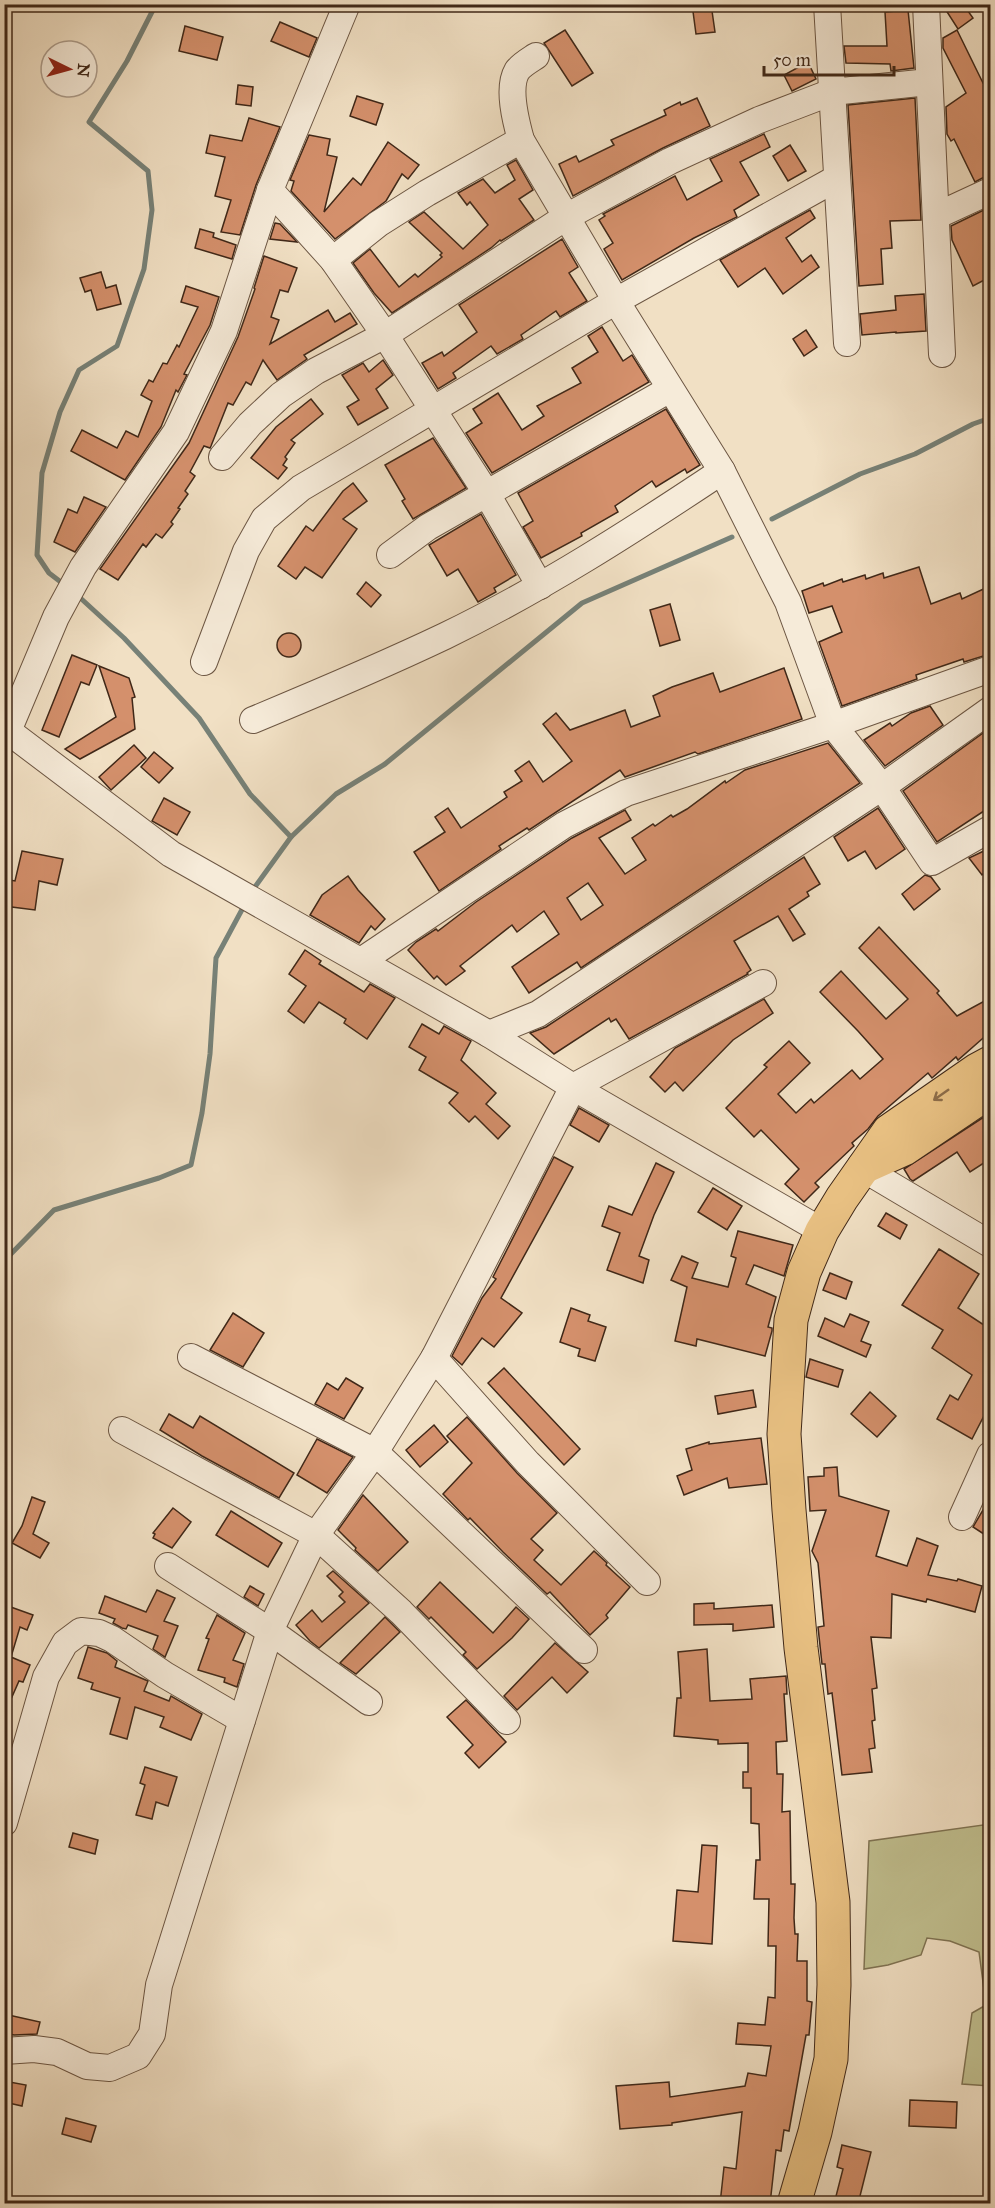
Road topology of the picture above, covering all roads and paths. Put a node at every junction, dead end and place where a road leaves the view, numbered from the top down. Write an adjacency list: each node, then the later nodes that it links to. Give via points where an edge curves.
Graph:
1 (347, 4): 9 (street)
2 (827, 4): 6 (street)
3 (926, 4): 5 (street)
4 (536, 56): 7 (street, via 518,70 513,91)
5 (929, 82): 6 (street); 11 (street)
6 (832, 92): 8 (street); 12 (street, via 680,156)
7 (521, 140): 12 (street); 13 (street, via 427,192)
8 (837, 178): 14 (street); 16 (street)
9 (270, 190): 13 (street); 30 (street, via 224,331 176,432 83,567)
10 (990, 190): 11 (street)
11 (936, 216): 17 (street)
12 (566, 217): 14 (street); 15 (street)
13 (333, 260): 15 (street)
14 (616, 301): 18 (street); 19 (street)
15 (385, 335): 19 (street); 20 (street, via 316,371 281,395)
16 (847, 343)
17 (942, 354)
18 (670, 388): 21 (street); 22 (street)
19 (432, 409): 22 (street); 25 (street, via 301,488 264,519 246,551)
20 (222, 457)
21 (722, 471): 24 (street); 29 (street, via 788,602)
22 (487, 494): 23 (street, via 428,527); 24 (street)
23 (390, 555)
24 (540, 586): 28 (street, via 351,680)
25 (204, 662)
26 (990, 669): 29 (street)
27 (990, 710): 31 (street)
28 (253, 720)
29 (833, 725): 31 (street); 33 (street, via 626,793 564,825)
30 (6, 730): 33 (street, via 171,854)
31 (882, 787): 32 (street, via 932,862); 35 (street, via 538,1014)
32 (990, 829)
33 (361, 961): 35 (street)
34 (763, 983): 37 (street)
35 (489, 1034): 37 (street)
36 (990, 1063): 39 (main road, one-way to 39, via 889,1131)
37 (573, 1087): 40 (street); 43 (street)
38 (990, 1091): 39 (main road, via 904,1149)
39 (862, 1168): 40 (main road); 41 (street)
40 (822, 1231): 58 (main road, via 804,1272 792,1320 784,1434 801,1648 833,1902 834,1985 831,2059)
41 (990, 1244)
42 (191, 1357): 45 (street)
43 (434, 1358): 45 (street); 50 (street, via 528,1463)
44 (122, 1430): 48 (street)
45 (375, 1452): 48 (street); 52 (street)
46 (990, 1455): 47 (street)
47 (962, 1517)
48 (316, 1535): 51 (street); 55 (street, via 401,1612)
49 (168, 1566): 51 (street)
50 (647, 1582)
51 (270, 1631): 53 (street); 54 (street)
52 (584, 1650)
53 (369, 1702)
54 (242, 1720): 56 (street, via 112,1639 81,1631 65,1644 46,1677); 57 (street, via 159,1985 152,2034 138,2056 110,2068 87,2066 57,2052)
55 (507, 1722)
56 (4, 1823)
57 (4, 2051)
58 (794, 2204)

